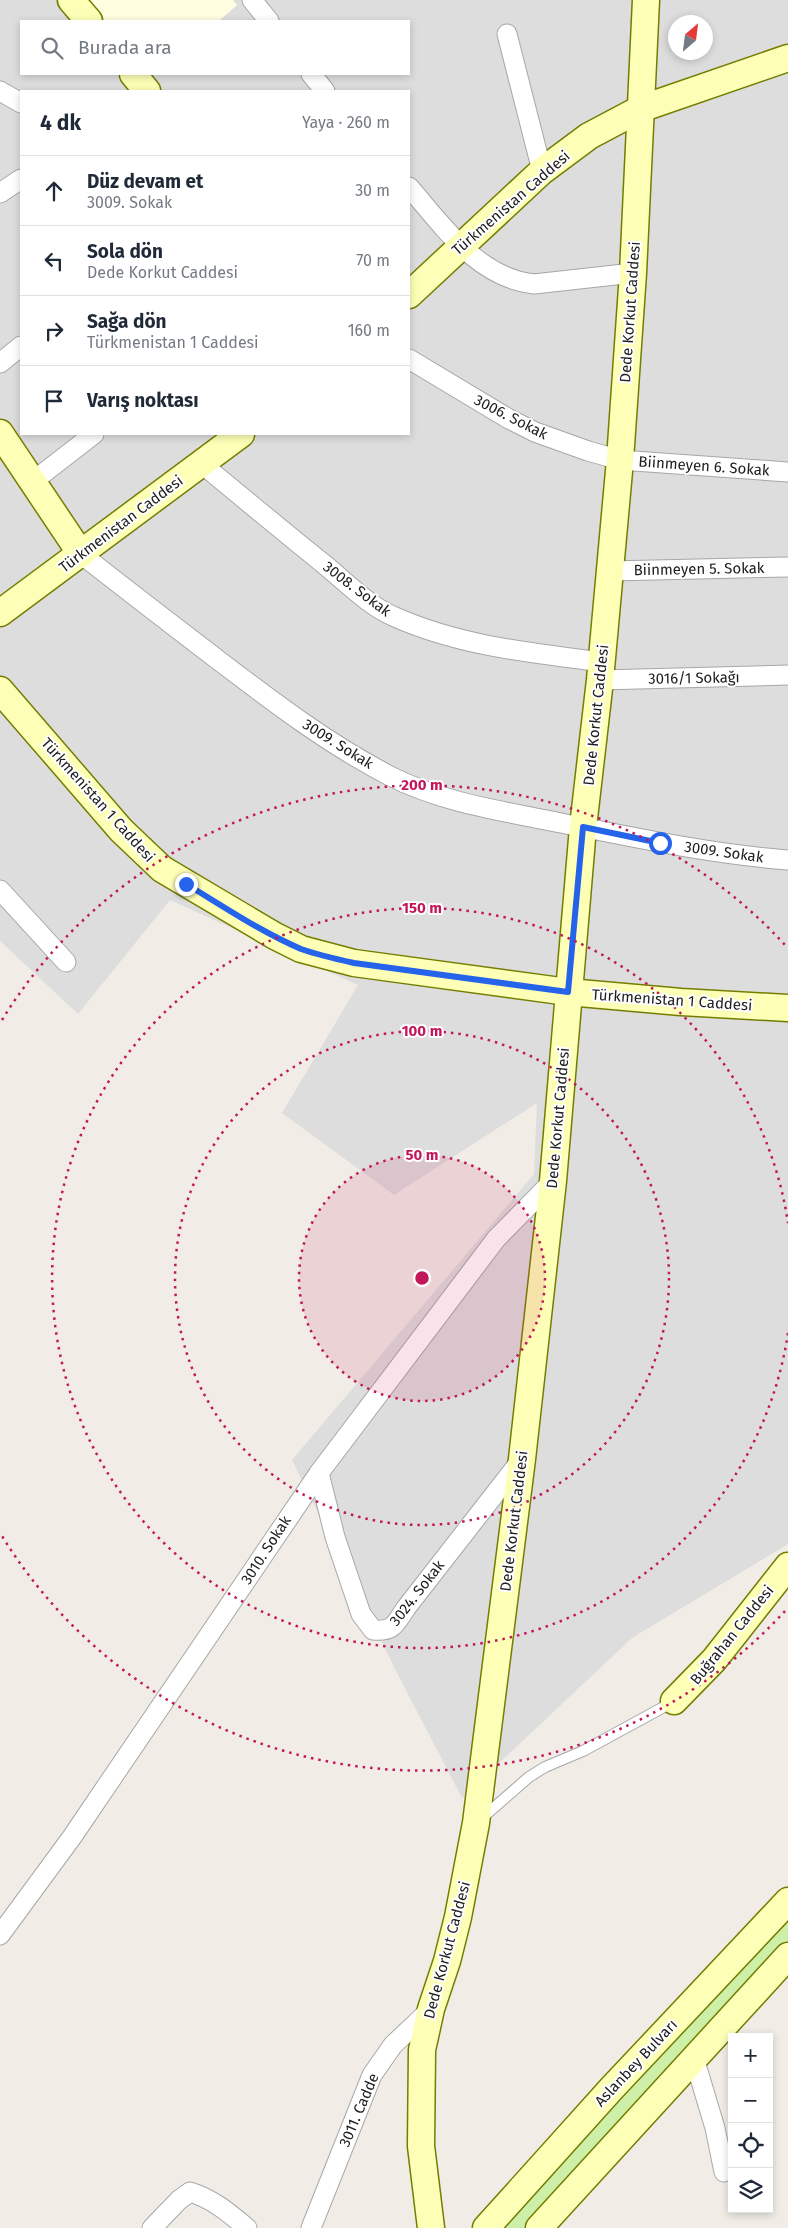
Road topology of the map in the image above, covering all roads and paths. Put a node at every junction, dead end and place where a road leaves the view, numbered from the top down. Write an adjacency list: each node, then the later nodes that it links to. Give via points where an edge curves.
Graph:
1 (71, 0): 4 (street)
2 (252, 0): 5 (street)
3 (646, 0): 14 (street, Dede Korkut Caddesi)
4 (88, 20)
5 (268, 20)
6 (507, 34): 15 (street)
7 (788, 58): 14 (street, Türkmenistan Caddesi)
8 (134, 75): 10 (street)
9 (312, 75): 11 (street)
10 (146, 90)
11 (324, 90)
12 (0, 91): 13 (street)
13 (20, 102)
14 (640, 109): 15 (street, Türkmenistan Caddesi, via 589,136); 20 (street, Dede Korkut Caddesi)
15 (542, 171): 19 (street, Türkmenistan Caddesi)
16 (20, 180): 18 (street)
17 (410, 188): 19 (street)
18 (0, 193)
19 (461, 247): 20 (street, via 504,278 519,283 554,283); 21 (street, Türkmenistan Caddesi)
20 (633, 273): 28 (street, Dede Korkut Caddesi)
21 (410, 294)
22 (20, 347): 24 (street)
23 (410, 360): 28 (street, 3006. Sokak, via 509,419 562,442)
24 (0, 363)
25 (0, 433): 31 (street)
26 (93, 435): 31 (street)
27 (240, 435): 29 (street, Türkmenistan Caddesi)
28 (620, 460): 30 (street, Biinmeyen 6. Sokak); 34 (street, Dede Korkut Caddesi)
29 (202, 464): 32 (street, Türkmenistan Caddesi); 36 (street, 3008. Sokak, via 358,592 393,616 484,645)
30 (788, 472)
31 (32, 482): 32 (street)
32 (81, 554): 35 (street, Türkmenistan Caddesi); 39 (street, 3009. Sokak, via 313,730 391,777 463,803)
33 (788, 567): 34 (street, Biinmeyen 5. Sokak)
34 (610, 571): 36 (street, Dede Korkut Caddesi)
35 (0, 613)
36 (601, 671): 37 (street, 3016/1 Sokağı); 39 (street, Dede Korkut Caddesi)
37 (788, 675)
38 (0, 690): 43 (street, Türkmenistan 1 Caddesi, via 143,852 162,869 275,936 309,951 354,963)
39 (583, 827): 40 (street, 3009. Sokak, via 725,854); 43 (street, Dede Korkut Caddesi)
40 (788, 860)
41 (0, 890): 42 (street)
42 (66, 962)
43 (568, 992): 44 (street, Türkmenistan 1 Caddesi); 45 (street, Dede Korkut Caddesi)
44 (788, 1008)
45 (553, 1181): 46 (street, Dede Korkut Caddesi); 47 (street, 3010. Sokak, via 490,1246)
46 (522, 1459): 47 (street, 3024. Sokak, via 393,1627 385,1632 373,1630 361,1614 335,1537); 50 (street, Dede Korkut Caddesi)
47 (319, 1473): 52 (street, 3010. Sokak, via 72,1837)
48 (788, 1566): 49 (street, Buğrahan Caddesi, via 714,1660)
49 (674, 1701): 50 (lane, via 583,1751 544,1767)
50 (476, 1823): 54 (street, Dede Korkut Caddesi, via 458,1917)
51 (788, 1901): 61 (street, Aslanbey Bulvarı)
52 (0, 1935)
53 (788, 1956): 55 (street)
54 (431, 2009): 59 (street, 3011. Cadde, via 393,2045 372,2076); 60 (street, Dede Korkut Caddesi, via 422,2050 421,2094 421,2146)
55 (694, 2058): 56 (street); 62 (street)
56 (724, 2172)
57 (152, 2228): 58 (street, via 190,2192 213,2202)
58 (247, 2228)
59 (311, 2228)
60 (431, 2228)
61 (486, 2228)
62 (539, 2228)

